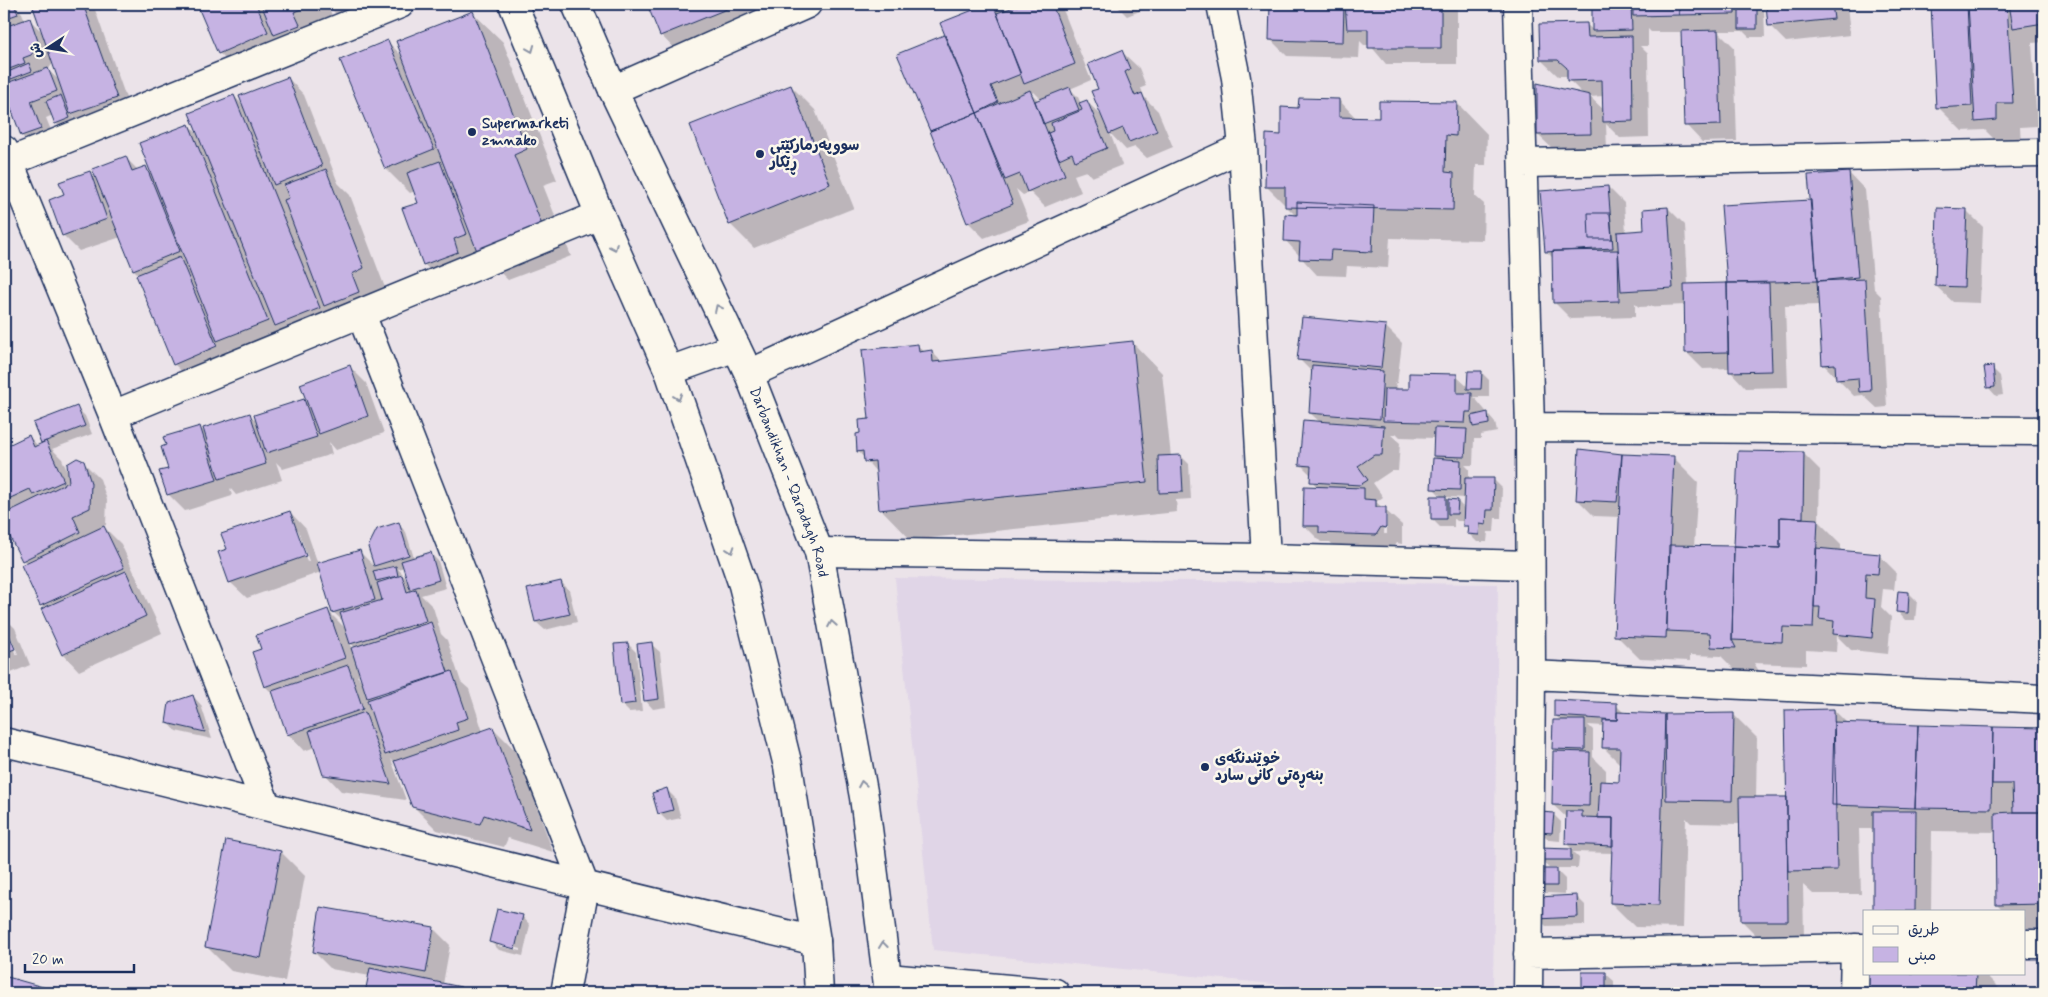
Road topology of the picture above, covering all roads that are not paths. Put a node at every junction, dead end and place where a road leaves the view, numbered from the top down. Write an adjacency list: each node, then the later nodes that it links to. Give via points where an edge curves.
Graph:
1 (400, 4): 10 (street)
2 (513, 4): 12 (street, one-way to 12)
3 (576, 4): 7 (street, Darbandikhan - Qaradagh Road)
4 (807, 4): 7 (street)
5 (1221, 4): 8 (street, via 1236,78)
6 (1518, 4): 11 (street)
7 (613, 90): 14 (street, Darbandikhan - Qaradagh Road, one-way to 7)
8 (1244, 147): 16 (street); 21 (street)
9 (2044, 152): 11 (street)
10 (6, 156): 17 (street)
11 (1523, 163): 18 (street)
12 (600, 215): 13 (street); 15 (street, one-way to 15)
13 (360, 314): 17 (street); 27 (street)
14 (736, 347): 15 (street); 16 (street, Darbandikhan - Qaradagh Road)
15 (669, 371): 28 (street, one-way to 28, via 743,585 788,766)
16 (749, 374): 20 (street, Darbandikhan - Qaradagh Road)
17 (113, 415): 26 (street)
18 (1530, 427): 19 (street); 22 (street)
19 (2044, 431)
20 (819, 552): 21 (street); 33 (street, Darbandikhan - Qaradagh Road, one-way to 20, via 864,797)
21 (1266, 558): 22 (street)
22 (1530, 564): 23 (street)
23 (1531, 675): 24 (street); 32 (street)
24 (2044, 699)
25 (4, 742): 26 (street)
26 (266, 804): 27 (street)
27 (585, 887): 28 (street); 34 (street)
28 (816, 941): 35 (street)
29 (2026, 944): 30 (street)
30 (2044, 944)
31 (1860, 948): 32 (street); 38 (street)
32 (1528, 954): 37 (street)
33 (888, 986): 36 (street)
34 (565, 993)
35 (819, 993)
36 (1055, 993)
37 (1528, 993)
38 (1854, 993)

